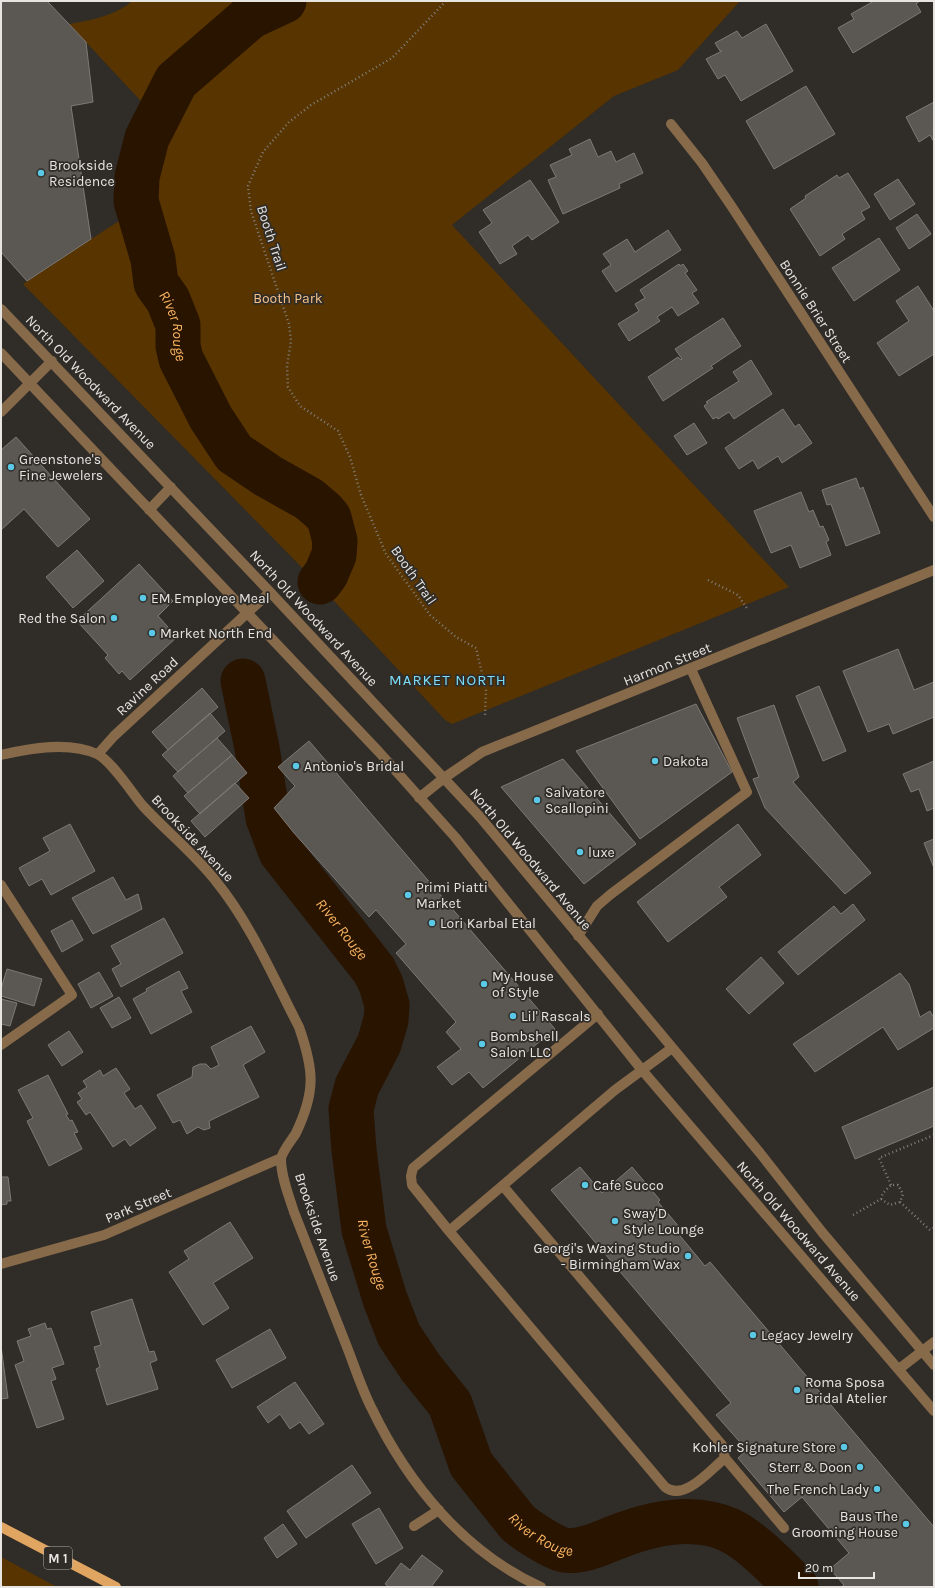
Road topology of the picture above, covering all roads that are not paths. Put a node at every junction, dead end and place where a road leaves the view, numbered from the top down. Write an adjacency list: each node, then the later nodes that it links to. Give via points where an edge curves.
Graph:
1 (671, 124): 9 (street, Bonnie Brier Street, via 728,201)
2 (1, 309): 4 (street, North Old Woodward Avenue)
3 (1, 353): 5 (street, North Old Woodward Avenue)
4 (52, 361): 5 (street); 7 (street, North Old Woodward Avenue)
5 (29, 383): 6 (street); 8 (street, North Old Woodward Avenue)
6 (1, 412)
7 (171, 487): 8 (street); 11 (street, North Old Woodward Avenue)
8 (149, 510): 12 (street, North Old Woodward Avenue)
9 (934, 517)
10 (934, 570): 13 (street, Harmon Street)
11 (270, 592): 12 (street, Ravine Road); 16 (street, North Old Woodward Avenue)
12 (248, 612): 14 (street, Ravine Road, via 114,736); 17 (street, North Old Woodward Avenue)
13 (692, 669): 16 (street, Harmon Street, via 482,752); 19 (street, via 747,792 611,894 598,906)
14 (98, 754): 15 (street, Brookside Avenue, via 75,748 46,748 20,750); 24 (street, Brookside Avenue, via 228,896 250,932 299,1027 310,1063 311,1088 304,1114)
15 (1, 755)
16 (444, 778): 17 (street, Harmon Street); 19 (street, North Old Woodward Avenue, via 480,817)
17 (419, 798): 20 (street, North Old Woodward Avenue)
18 (1, 885): 21 (street, via 72,995)
19 (578, 936): 22 (street, North Old Woodward Avenue)
20 (598, 1014): 23 (street, North Old Woodward Avenue); 26 (street, via 413,1168 412,1185)
21 (1, 1045)
22 (672, 1048): 23 (street); 29 (street, North Old Woodward Avenue)
23 (642, 1070): 25 (street); 31 (street, North Old Woodward Avenue)
24 (281, 1158): 27 (street, Park Street, via 104,1235); 34 (street, Brookside Avenue, via 294,1212 372,1409 395,1451)
25 (503, 1186): 26 (street); 33 (street, via 722,1445)
26 (449, 1231): 33 (street, via 665,1487 670,1491 686,1490)
27 (1, 1264)
28 (934, 1342): 29 (street)
29 (922, 1351): 30 (street, North Old Woodward Avenue); 31 (street)
30 (934, 1365)
31 (899, 1369): 32 (street, North Old Woodward Avenue)
32 (934, 1411)
33 (724, 1458): 37 (street)
34 (439, 1510): 35 (street); 39 (street, Brookside Avenue, via 469,1541 490,1558 506,1570)
35 (414, 1526)
36 (1, 1527): 38 (main road, M 1)
37 (784, 1528)
38 (116, 1587)
39 (541, 1587)

